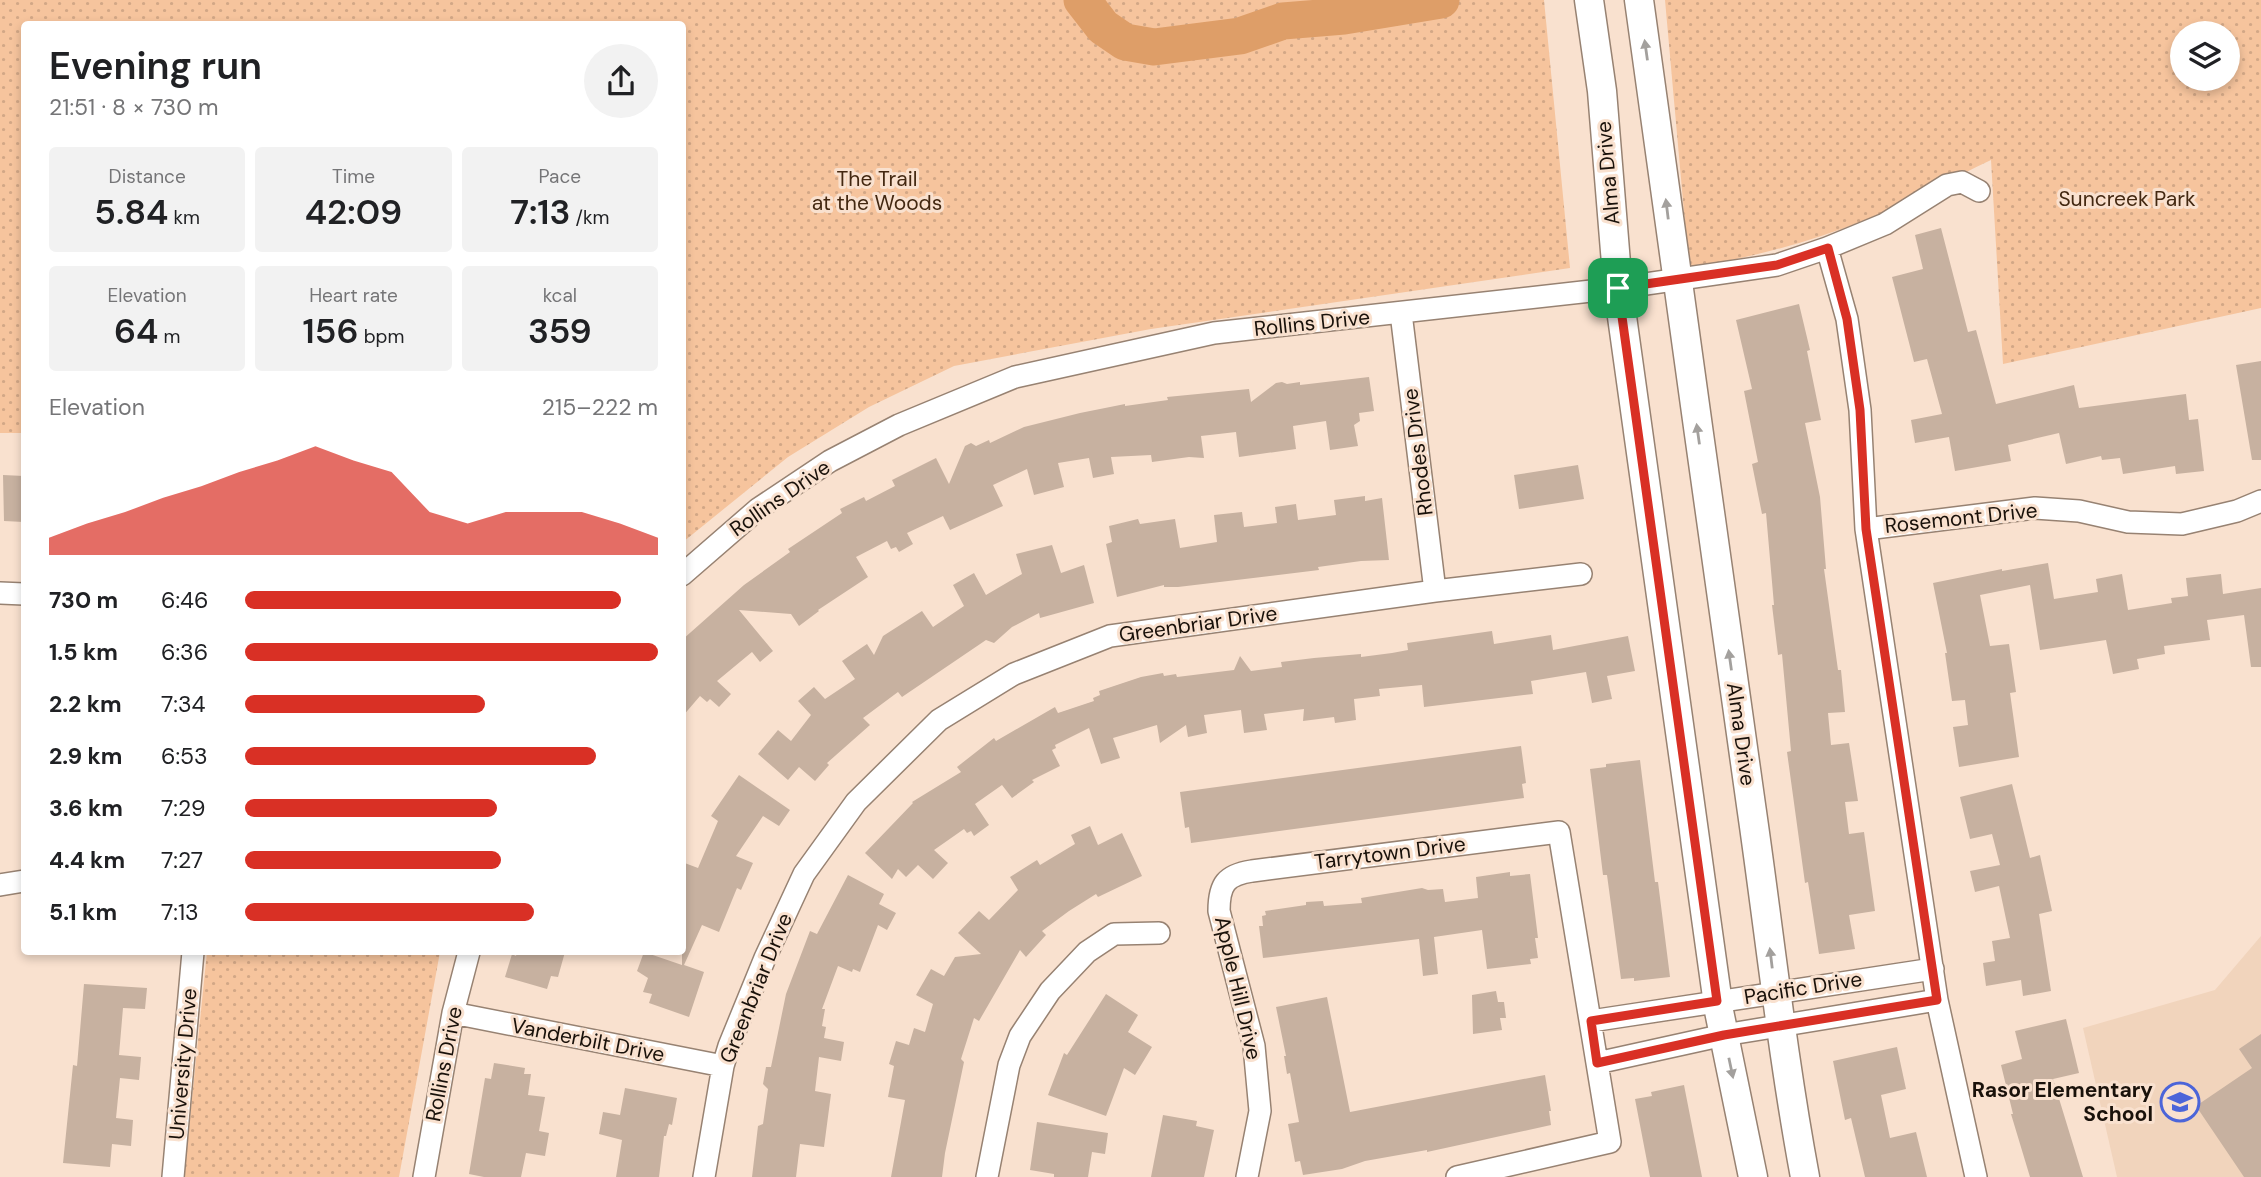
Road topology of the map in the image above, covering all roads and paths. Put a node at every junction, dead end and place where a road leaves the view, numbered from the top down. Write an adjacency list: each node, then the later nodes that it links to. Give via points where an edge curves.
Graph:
1 (1590, 0): 6 (main road, Alma Drive)
2 (1639, 0): 5 (main road, Alma Drive, one-way to 2)
3 (1979, 191): 4 (street, Rollins Drive, via 1962,182 1947,185 1885,224)
4 (1828, 248): 5 (street, Rollins Drive, via 1777,265); 9 (street, via 1847,319 1857,384)
5 (1676, 280): 6 (street, Rollins Drive); 22 (main road, Alma Drive, one-way to 5)
6 (1618, 288): 7 (street, Rollins Drive); 24 (main road, Alma Drive)
7 (1401, 313): 10 (street, Rollins Drive, via 1214,334 1015,377 899,425 830,461 758,509); 12 (street, Rhodes Drive)
8 (2261, 500): 9 (street, Rosemont Drive, via 2237,511 2182,524 2128,522 2079,511 2035,508)
9 (1866, 529): 21 (street)
10 (686, 572)
11 (1581, 573): 12 (street, Greenbriar Drive)
12 (1435, 591): 30 (street, Greenbriar Drive, via 1110,636 1014,674 939,720 856,802 804,874)
13 (0, 593): 14 (street)
14 (21, 594)
15 (21, 882): 17 (street)
16 (1225, 883): 26 (street, Tarrytown Drive, via 1236,874 1559,832); 35 (street, Apple Hill Drive, via 1219,894 1219,911 1254,1046 1260,1111)
17 (0, 885)
18 (1159, 933): 34 (street, via 1114,934 1087,952 1049,990 1020,1036 1009,1065)
19 (193, 955): 31 (street, University Drive)
20 (468, 955): 25 (street, Rollins Drive)
21 (1933, 969): 22 (street, Pacific Drive); 23 (street)
22 (1775, 993): 24 (street, Pacific Drive); 27 (main road, Alma Drive)
23 (1937, 1000): 27 (street, Pacific Drive); 39 (street)
24 (1717, 1001): 26 (street, Pacific Drive); 28 (main road, Alma Drive)
25 (453, 1013): 30 (street, Vanderbilt Drive); 32 (street, Rollins Drive)
26 (1591, 1021): 29 (street)
27 (1781, 1025): 28 (street, Pacific Drive); 38 (main road, Alma Drive)
28 (1724, 1035): 29 (street, Pacific Drive); 37 (main road, Alma Drive, one-way to 37)
29 (1597, 1063): 36 (street, via 1610,1142)
30 (723, 1066): 33 (street, Greenbriar Drive)
31 (173, 1177)
32 (424, 1177)
33 (704, 1177)
34 (987, 1177)
35 (1247, 1177)
36 (1457, 1177)
37 (1753, 1177)
38 (1805, 1177)
39 (1976, 1177)

